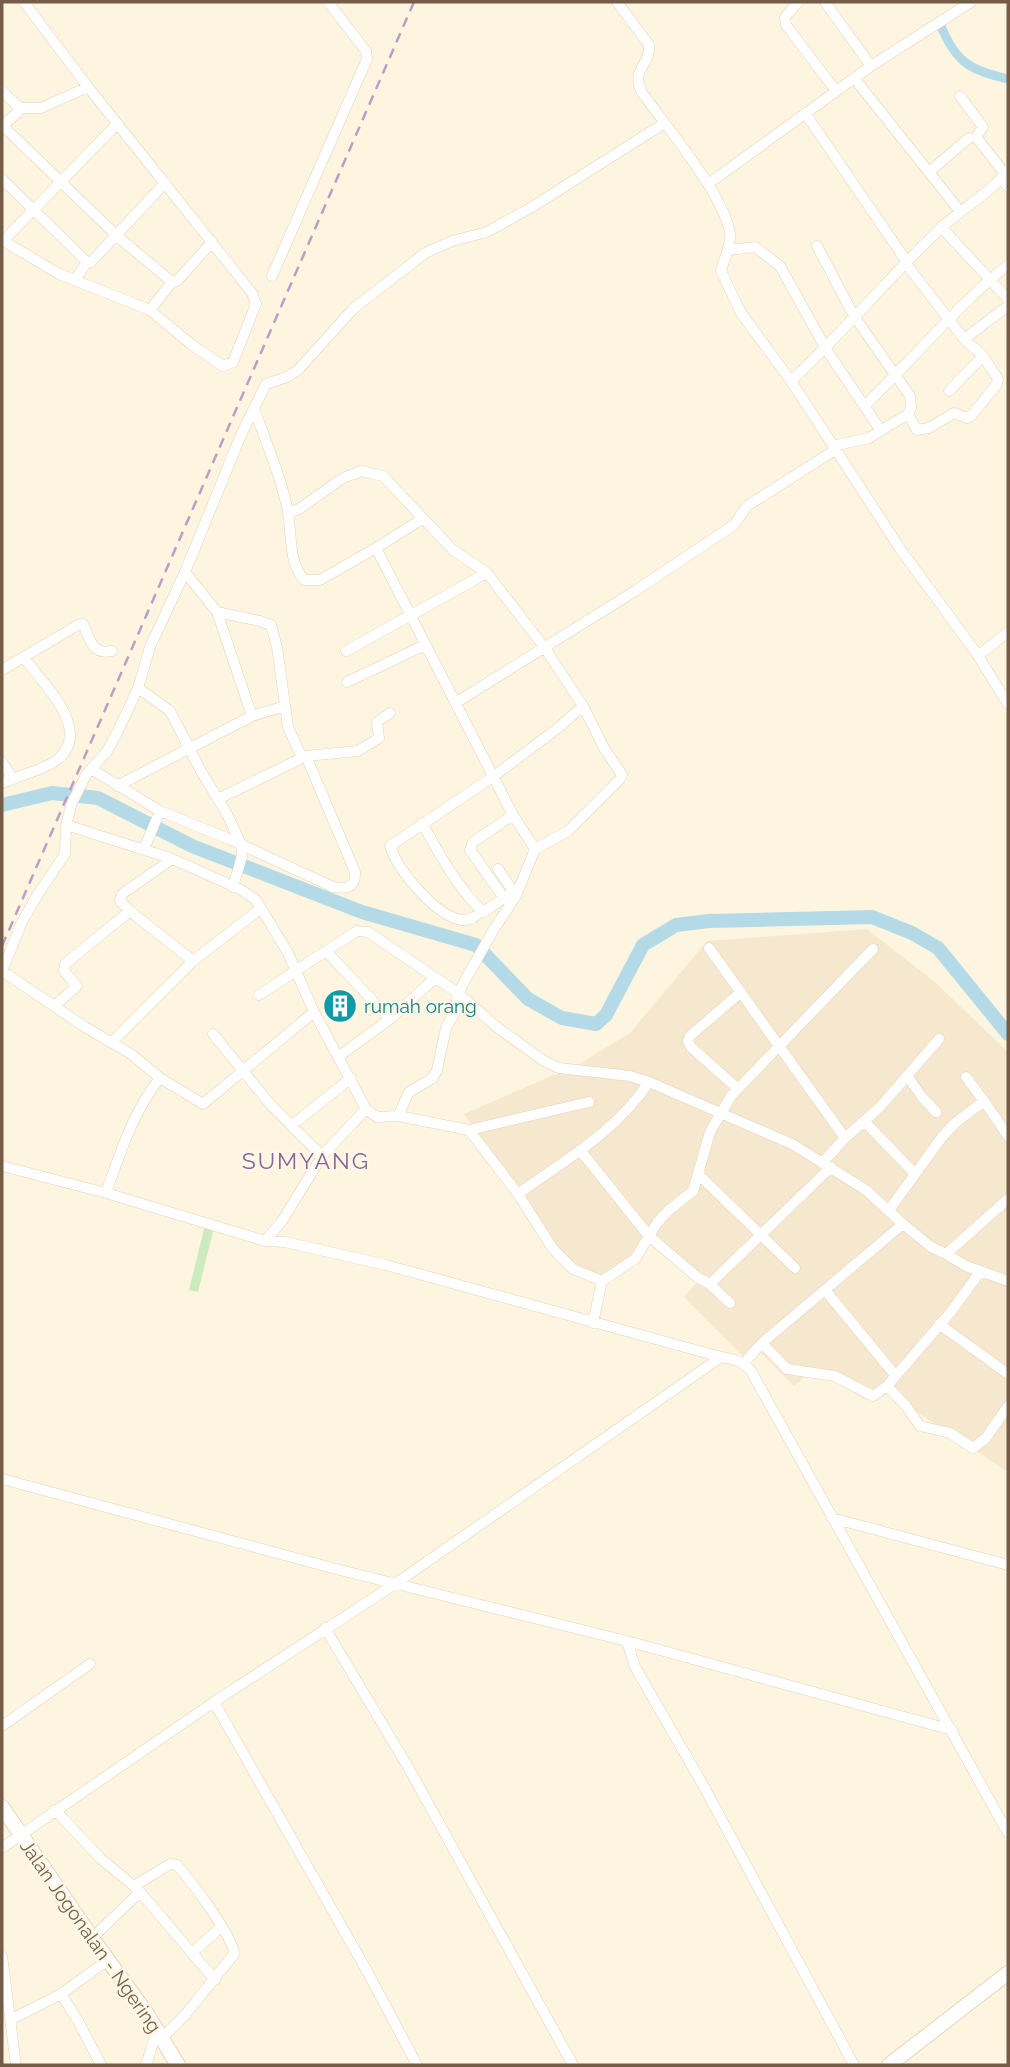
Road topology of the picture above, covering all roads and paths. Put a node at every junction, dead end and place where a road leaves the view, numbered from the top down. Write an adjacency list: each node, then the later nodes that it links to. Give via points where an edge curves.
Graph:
1 (24, 2): 9 (street)
2 (328, 2): 36 (street, via 366,51 367,59)
3 (617, 2): 16 (street, via 649,45 637,82)
4 (797, 2): 11 (street, via 785,17 786,24)
5 (825, 2): 7 (street)
6 (971, 2): 7 (street)
7 (871, 65): 8 (street)
8 (855, 78): 11 (street); 19 (street)
9 (88, 87): 13 (street, via 41,108); 15 (street)
10 (2, 91): 13 (street)
11 (836, 91): 14 (street)
12 (960, 96): 20 (street, via 983,127 976,137)
13 (20, 108): 17 (street)
14 (805, 113): 24 (street); 34 (street)
15 (117, 124): 22 (street); 23 (street)
16 (663, 124): 24 (street); 52 (street, via 487,232 425,253 353,309 298,370 266,384)
17 (2, 126): 22 (street)
18 (969, 138): 19 (street)
19 (929, 172): 25 (street)
20 (1006, 177): 25 (street)
21 (2, 179): 26 (street)
22 (60, 182): 26 (street); 28 (street)
23 (164, 183): 28 (street); 30 (street)
24 (708, 184): 32 (street, via 727,216)
25 (960, 210): 27 (street)
26 (33, 211): 29 (street); 33 (street)
27 (941, 228): 34 (street); 38 (street)
28 (117, 236): 33 (street); 39 (street)
29 (2, 240): 37 (street)
30 (212, 242): 39 (street); 42 (street, via 257,304 233,362 223,366)
31 (817, 246): 43 (street)
32 (728, 250): 46 (street, via 755,247 780,266); 49 (street, via 721,271 726,286)
33 (86, 262): 37 (street)
34 (906, 263): 43 (street); 44 (street)
35 (1008, 265): 38 (street)
36 (272, 276)
37 (75, 280): 42 (street)
38 (990, 280): 40 (street); 44 (street)
39 (172, 282): 42 (street)
40 (1008, 299)
41 (1008, 306): 45 (street)
42 (150, 310)
43 (855, 316): 46 (street); 48 (street)
44 (948, 321): 45 (street); 48 (street)
45 (964, 339): 47 (street)
46 (826, 349): 49 (street); 51 (street)
47 (983, 356): 50 (street); 53 (street, via 997,384 971,416 954,413 917,430)
48 (896, 376): 51 (street); 53 (street, via 912,402)
49 (791, 381): 55 (street)
50 (949, 391)
51 (864, 406): 54 (street)
52 (254, 408): 56 (street); 59 (street)
53 (908, 414): 54 (street)
54 (881, 431): 55 (street)
55 (834, 448): 65 (street, via 747,506 734,525); 68 (street)
56 (288, 513): 57 (street, via 361,471 383,476); 58 (street, via 290,541 304,580 320,580)
57 (422, 519): 58 (street); 60 (street, via 453,551)
58 (376, 548): 62 (street)
59 (185, 572): 61 (street); 72 (street, via 150,647)
60 (487, 573): 62 (street); 65 (street)
61 (218, 612): 75 (street, via 271,625); 78 (street)
62 (409, 615): 64 (street); 67 (street)
63 (1008, 632): 68 (street)
64 (425, 645): 71 (street); 73 (street)
65 (544, 647): 73 (street); 76 (street)
66 (112, 651): 69 (street, via 96,651 83,624)
67 (346, 651)
68 (978, 656): 74 (street)
69 (24, 658): 70 (street); 84 (street, via 64,711 70,736 60,758)
70 (2, 670)
71 (347, 682)
72 (138, 688): 79 (street, via 170,711); 82 (street, via 112,742)
73 (457, 702): 83 (street)
74 (1008, 704)
75 (285, 706): 78 (street); 80 (street, via 288,727 301,756)
76 (583, 706): 83 (street); 94 (street, via 621,777 568,831)
77 (390, 713): 80 (street, via 377,722 379,738 358,751)
78 (252, 716): 79 (street)
79 (189, 749): 86 (street); 87 (street)
80 (306, 757): 87 (street); 92 (street, via 355,872 351,886 332,887)
81 (2, 762): 84 (street)
82 (88, 772): 86 (street); 91 (street)
83 (494, 776): 89 (street); 90 (street)
84 (13, 779): 85 (street)
85 (2, 783)
86 (117, 786): 88 (street)
87 (218, 799): 92 (street)
88 (160, 812): 92 (street); 93 (street)
89 (513, 815): 94 (street); 99 (street, via 470,846)
90 (422, 823): 102 (street); 102 (street, via 390,846 405,875 448,915 464,920)
91 (65, 825): 93 (street); 112 (street, via 65,854 37,894 2,971)
92 (241, 844): 97 (street)
93 (144, 848): 95 (street)
94 (535, 849): 98 (street)
95 (173, 859): 97 (street); 101 (street, via 122,894 121,901)
96 (498, 869): 98 (street)
97 (236, 882): 100 (street)
98 (516, 896): 99 (street); 109 (street)
99 (504, 898): 102 (street)
100 (260, 909): 106 (street); 107 (street)
101 (130, 911): 106 (street); 112 (street, via 65,964 64,971 77,986)
102 (482, 911)
103 (709, 948): 110 (street)
104 (873, 948): 118 (street)
105 (326, 951): 107 (street); 108 (street, via 357,931 368,932); 114 (street)
106 (193, 961): 117 (street)
107 (295, 970): 111 (street); 113 (street)
108 (435, 978): 109 (street); 114 (street)
109 (459, 988): 125 (street, via 498,1028 544,1061 559,1068); 132 (street, via 437,1070 409,1092)
110 (741, 992): 118 (street); 126 (street, via 688,1041)
111 (259, 995)
112 (54, 1006): 117 (street)
113 (314, 1012): 119 (street); 120 (street)
114 (390, 1019): 119 (street)
115 (213, 1034): 120 (street)
116 (939, 1039): 121 (street)
117 (112, 1042): 123 (street)
118 (779, 1046): 126 (street); 137 (street)
119 (338, 1057): 124 (street)
120 (242, 1071): 123 (street, via 203,1104); 134 (street)
121 (908, 1077): 131 (street); 133 (street)
122 (966, 1077): 127 (street)
123 (160, 1078): 144 (street, via 130,1125)
124 (351, 1078): 129 (street); 134 (street)
125 (649, 1082): 130 (street); 138 (street, via 624,1115)
126 (737, 1089): 130 (street)
127 (984, 1101): 136 (street); 142 (street, via 948,1130)
128 (589, 1102): 135 (street)
129 (366, 1109): 132 (street, via 377,1117); 139 (street)
130 (721, 1112): 140 (street); 143 (street, via 710,1132)
131 (936, 1112)
132 (398, 1116): 135 (street)
133 (865, 1122): 137 (street); 142 (street)
134 (291, 1126): 139 (street)
135 (469, 1130): 145 (street)
136 (1008, 1136)
137 (845, 1138): 140 (street)
138 (580, 1150): 145 (street); 149 (street)
139 (322, 1156): 151 (street)
140 (827, 1165): 147 (street); 150 (street)
141 (2, 1166): 144 (street)
142 (914, 1173): 147 (street)
143 (699, 1175): 149 (street, via 693,1191 669,1210); 150 (street)
144 (106, 1193): 151 (street)
145 (518, 1194): 155 (street, via 566,1264)
146 (1008, 1199): 152 (street)
147 (889, 1210): 148 (street)
148 (902, 1224): 152 (street); 158 (street)
149 (649, 1236): 155 (street, via 630,1263); 157 (street)
150 (762, 1236): 153 (street); 157 (street)
151 (265, 1241): 160 (street, via 386,1265)
152 (946, 1254): 154 (street)
153 (794, 1268)
154 (980, 1272): 156 (street); 161 (street)
155 (602, 1281): 160 (street)
156 (1008, 1282)
157 (710, 1284): 159 (street)
158 (825, 1290): 162 (street); 166 (street)
159 (730, 1303)
160 (593, 1323): 163 (street)
161 (939, 1324): 165 (street); 166 (street)
162 (762, 1343): 164 (street); 167 (street, via 792,1371 835,1376 870,1396)
163 (721, 1357): 164 (street); 172 (street)
164 (744, 1363): 170 (street)
165 (1008, 1374)
166 (895, 1375): 167 (street)
167 (887, 1386): 168 (street, via 920,1426 950,1433 972,1448 986,1438)
168 (1008, 1406)
169 (2, 1479): 172 (street)
170 (832, 1518): 171 (street); 178 (street)
171 (1008, 1565)
172 (395, 1584): 173 (street); 174 (street)
173 (325, 1628): 176 (street); 200 (street, via 408,1767)
174 (627, 1641): 178 (street); 201 (street, via 635,1667)
175 (90, 1664): 177 (street)
176 (214, 1702): 180 (street); 199 (street)
177 (2, 1726)
178 (952, 1730): 181 (street)
179 (2, 1807): 182 (main road, Jalan Jogonalan - Ngering)
180 (55, 1810): 182 (street); 184 (street)
181 (1008, 1833)
182 (20, 1834): 183 (street); 186 (main road, Jalan Jogonalan - Ngering)
183 (2, 1848)
184 (137, 1889): 185 (street, via 170,1864 177,1865); 186 (street); 187 (street)
185 (221, 1927): 187 (street); 191 (street, via 235,1952)
186 (92, 1938): 189 (main road, Jalan Jogonalan - Ngering)
187 (192, 1952): 191 (street)
188 (2, 1956): 193 (street)
189 (108, 1960): 192 (street); 194 (main road, Jalan Jogonalan - Ngering)
190 (1008, 1973): 202 (main road)
191 (215, 1980): 194 (street)
192 (61, 1994): 193 (street); 196 (street)
193 (10, 2020): 195 (street)
194 (160, 2034): 197 (street); 198 (main road, Jalan Jogonalan - Ngering)
195 (16, 2065)
196 (101, 2065)
197 (146, 2065)
198 (178, 2065)
199 (417, 2065)
200 (573, 2065)
201 (854, 2065)
202 (889, 2065)

